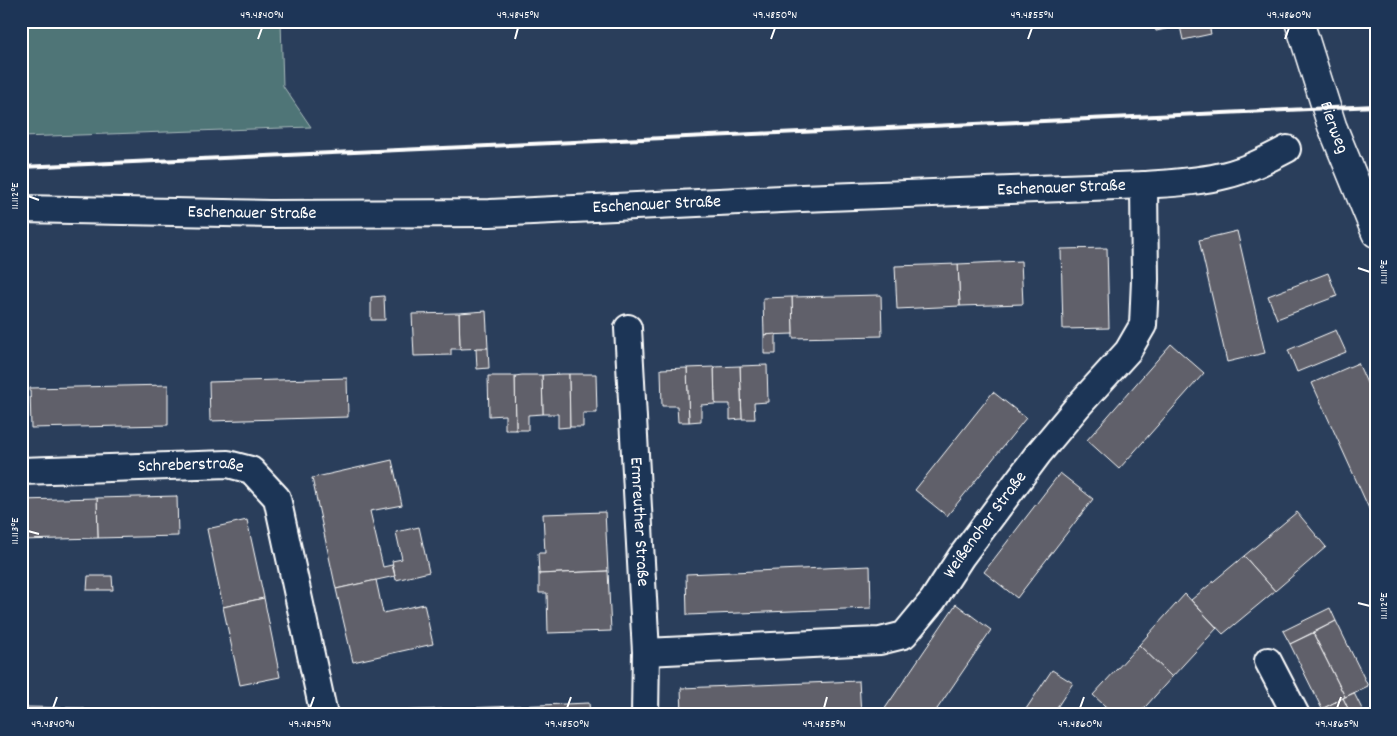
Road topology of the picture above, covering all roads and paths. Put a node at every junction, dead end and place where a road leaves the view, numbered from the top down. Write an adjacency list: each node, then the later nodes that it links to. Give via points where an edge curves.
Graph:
1 (1299, 21): 5 (main road, Bierweg, via 1332,126)
2 (1287, 149): 3 (street, Eschenauer Straße, via 1227,175)
3 (1144, 185): 4 (street, Eschenauer Straße, via 490,213 269,214); 8 (street, Weißenoher Straße, via 1143,325 1128,351 1038,454 904,635 880,641)
4 (21, 209)
5 (1376, 233)
6 (628, 328): 8 (street, Ermreuther Straße)
7 (21, 471): 10 (street, Schreberstraße, via 228,464 251,470 277,498)
8 (646, 652): 11 (street, Ermreuther Straße)
9 (1268, 661): 12 (street)
10 (324, 715)
11 (645, 715)
12 (1296, 715)

